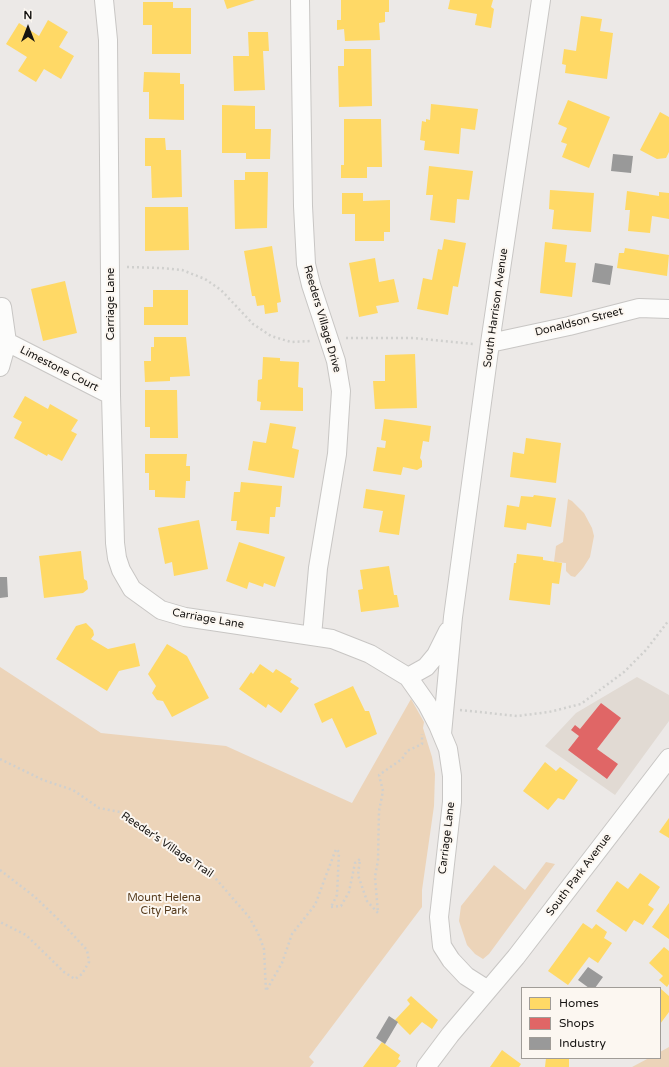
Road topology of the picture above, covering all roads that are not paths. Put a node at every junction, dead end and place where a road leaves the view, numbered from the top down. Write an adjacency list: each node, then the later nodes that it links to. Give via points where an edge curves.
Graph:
1 (104, 0): 9 (street, Carriage Lane, via 108,40)
2 (300, 0): 11 (street, Reeders Village Drive, via 306,264 336,361 341,391 337,454 318,568)
3 (541, 0): 7 (street, South Harrison Avenue)
4 (2, 307): 6 (street, Limestone Court)
5 (669, 309): 7 (street, Donaldson Street, via 639,308)
6 (7, 342): 8 (street, Limestone Court); 9 (street, Limestone Court)
7 (490, 343): 10 (street, South Harrison Avenue)
8 (0, 367)
9 (111, 395): 11 (street, Carriage Lane, via 115,543 119,564 132,589 161,610 185,617)
10 (453, 617): 12 (street, South Harrison Avenue, via 444,643 436,655 426,667); 13 (street, South Harrison Avenue)
11 (312, 636): 12 (street, Carriage Lane, via 332,639 370,654)
12 (408, 677): 13 (street, Carriage Lane, via 427,704)
13 (442, 735): 15 (street, Carriage Lane, via 448,749 452,802 438,917 442,946 466,976)
14 (667, 763): 15 (street, South Park Avenue)
15 (488, 990): 16 (street, South Park Avenue)
16 (426, 1067)

